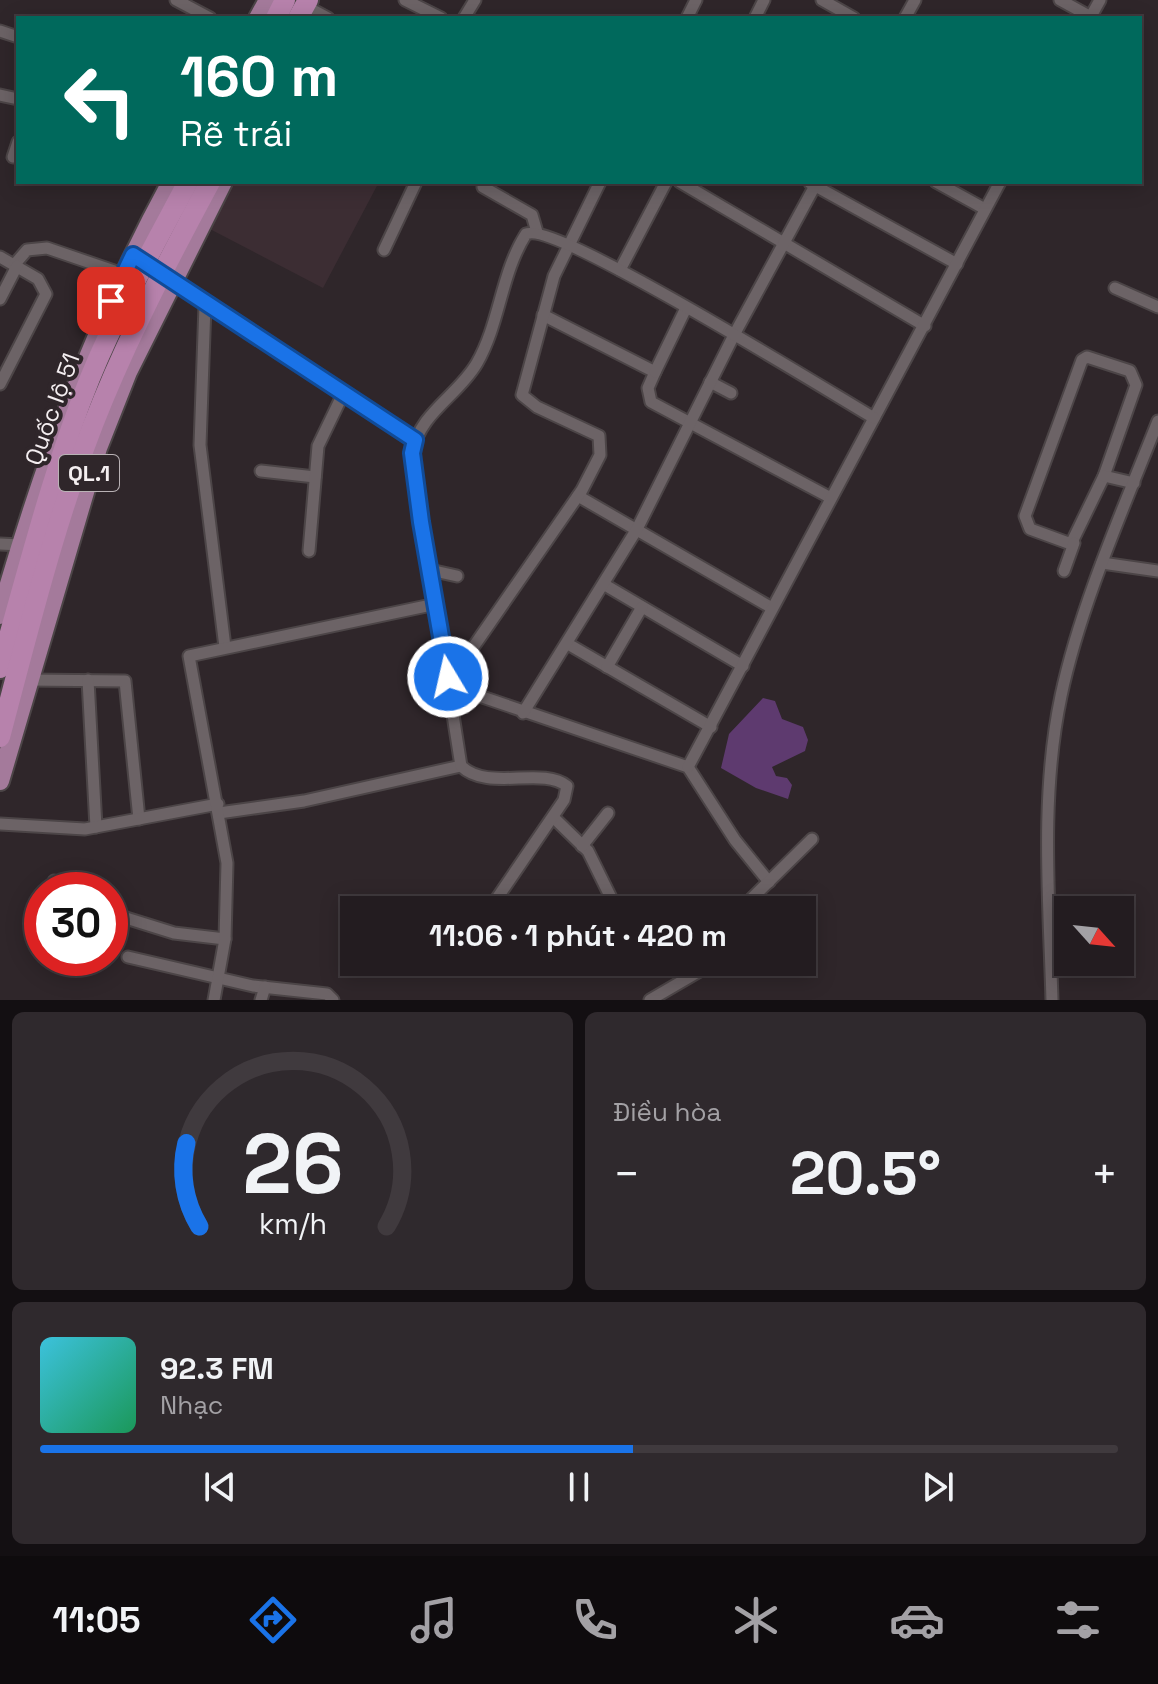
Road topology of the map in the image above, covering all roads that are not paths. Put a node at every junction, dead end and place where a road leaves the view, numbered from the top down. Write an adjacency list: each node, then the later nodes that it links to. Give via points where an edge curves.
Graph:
1 (176, 0): 5 (street)
2 (405, 0): 6 (street)
3 (822, 0): 7 (street)
4 (1060, 0): 8 (street)
5 (206, 16)
6 (437, 16)
7 (850, 16)
8 (1088, 16)
9 (16, 148): 10 (street)
10 (13, 157)
11 (170, 184): 32 (main road, Quốc lộ 51 / QL.1)
12 (187, 184): 32 (highway, Quốc lộ 51 / QL.1)
13 (209, 184): 32 (highway, Quốc lộ 51 / QL.1)
14 (221, 184): 32 (main road, Quốc lộ 51 / QL.1)
15 (415, 184): 28 (street)
16 (599, 184): 27 (street)
17 (665, 184): 33 (street)
18 (683, 184): 26 (street)
19 (813, 184): 26 (street)
20 (815, 184): 30 (street)
21 (940, 184): 24 (street)
22 (999, 184): 24 (street)
23 (483, 187): 25 (street, via 532,215)
24 (985, 209): 30 (street)
25 (537, 232): 27 (street); 50 (street, via 526,234 519,244 476,365 435,409)
26 (784, 243): 40 (street); 41 (street)
27 (568, 244): 33 (street); 39 (street)
28 (384, 250)
29 (0, 257): 31 (street)
30 (957, 264): 40 (street)
31 (16, 265): 32 (street, via 27,250 47,248); 35 (street); 44 (street, via 38,279 46,294)
32 (147, 269): 36 (street); 60 (main road, Quốc lộ 51 / QL.1, via 67,404); 71 (highway, Quốc lộ 51 / QL.1, via 102,349 68,436); 71 (main road, Quốc lộ 51 / QL.1, via 128,372 98,448)
33 (620, 270): 38 (street)
34 (1115, 288): 37 (street)
35 (0, 299)
36 (205, 305): 45 (street); 73 (street, via 200,445)
37 (1158, 307)
38 (686, 308): 41 (street); 42 (street)
39 (543, 315): 42 (street); 55 (street, via 522,395 599,436 600,455)
40 (925, 326): 47 (street)
41 (734, 335): 43 (street); 47 (street)
42 (655, 372): 48 (street, via 648,388 651,402)
43 (710, 382): 46 (street); 48 (street)
44 (0, 384)
45 (344, 392): 50 (street); 53 (street, via 321,437)
46 (731, 393)
47 (874, 418): 56 (street)
48 (691, 421): 56 (street); 57 (street)
49 (1158, 421): 54 (street)
50 (415, 440): 63 (street, via 413,458)
51 (261, 471): 53 (street)
52 (1104, 476): 54 (street); 58 (street); 58 (street, via 1135,379 1130,371 1087,357 1025,516 1030,529)
53 (315, 477): 61 (street)
54 (1134, 483): 62 (street)
55 (578, 496): 57 (street); 79 (street)
56 (831, 498): 70 (street)
57 (637, 529): 67 (street); 70 (street)
58 (1074, 543): 64 (street)
59 (0, 544): 60 (street)
60 (20, 545): 71 (main road, Quốc lộ 51 / QL.1)
61 (309, 551)
62 (1102, 563): 65 (street); 108 (street, via 1061,696 1047,802)
63 (430, 570): 66 (street); 68 (street)
64 (1064, 571)
65 (1158, 571)
66 (457, 576)
67 (605, 585): 69 (street); 72 (street)
68 (436, 604): 73 (street); 79 (street)
69 (642, 607): 74 (street); 75 (street)
70 (772, 608): 74 (street)
71 (14, 619): 76 (highway, Quốc lộ 51 / QL.1); 77 (main road, Quốc lộ 51 / QL.1); 82 (highway, Quốc lộ 51 / QL.1)
72 (568, 644): 75 (street); 80 (street)
73 (225, 647): 86 (street, via 188,659)
74 (743, 666): 81 (street)
75 (607, 667): 81 (street)
76 (0, 668)
77 (28, 680): 78 (street); 85 (main road, Quốc lộ 51 / QL.1)
78 (88, 680): 89 (street, via 125,681); 91 (street)
79 (449, 682): 80 (street); 83 (street)
80 (523, 713): 84 (street)
81 (711, 727): 84 (street)
82 (0, 737)
83 (461, 766): 86 (street, via 290,804); 88 (street, via 486,777 563,782 568,793)
84 (688, 767): 94 (street)
85 (0, 781)
86 (218, 808): 89 (street); 99 (street, via 227,863)
87 (608, 813): 93 (street)
88 (553, 817): 93 (street); 95 (street)
89 (139, 819): 91 (street)
90 (0, 824): 91 (street)
91 (96, 827)
92 (812, 839): 94 (street)
93 (582, 846): 96 (street)
94 (769, 882): 97 (street)
95 (499, 896)
96 (609, 896)
97 (754, 896)
98 (128, 919): 99 (street, via 174,933)
99 (225, 939): 102 (street)
100 (128, 957): 102 (street)
101 (691, 976): 107 (street)
102 (219, 979): 103 (street); 104 (street)
103 (265, 987): 105 (street); 106 (street, via 327,994)
104 (214, 1000)
105 (261, 1000)
106 (333, 1000)
107 (650, 1000)
108 (1052, 1000)

